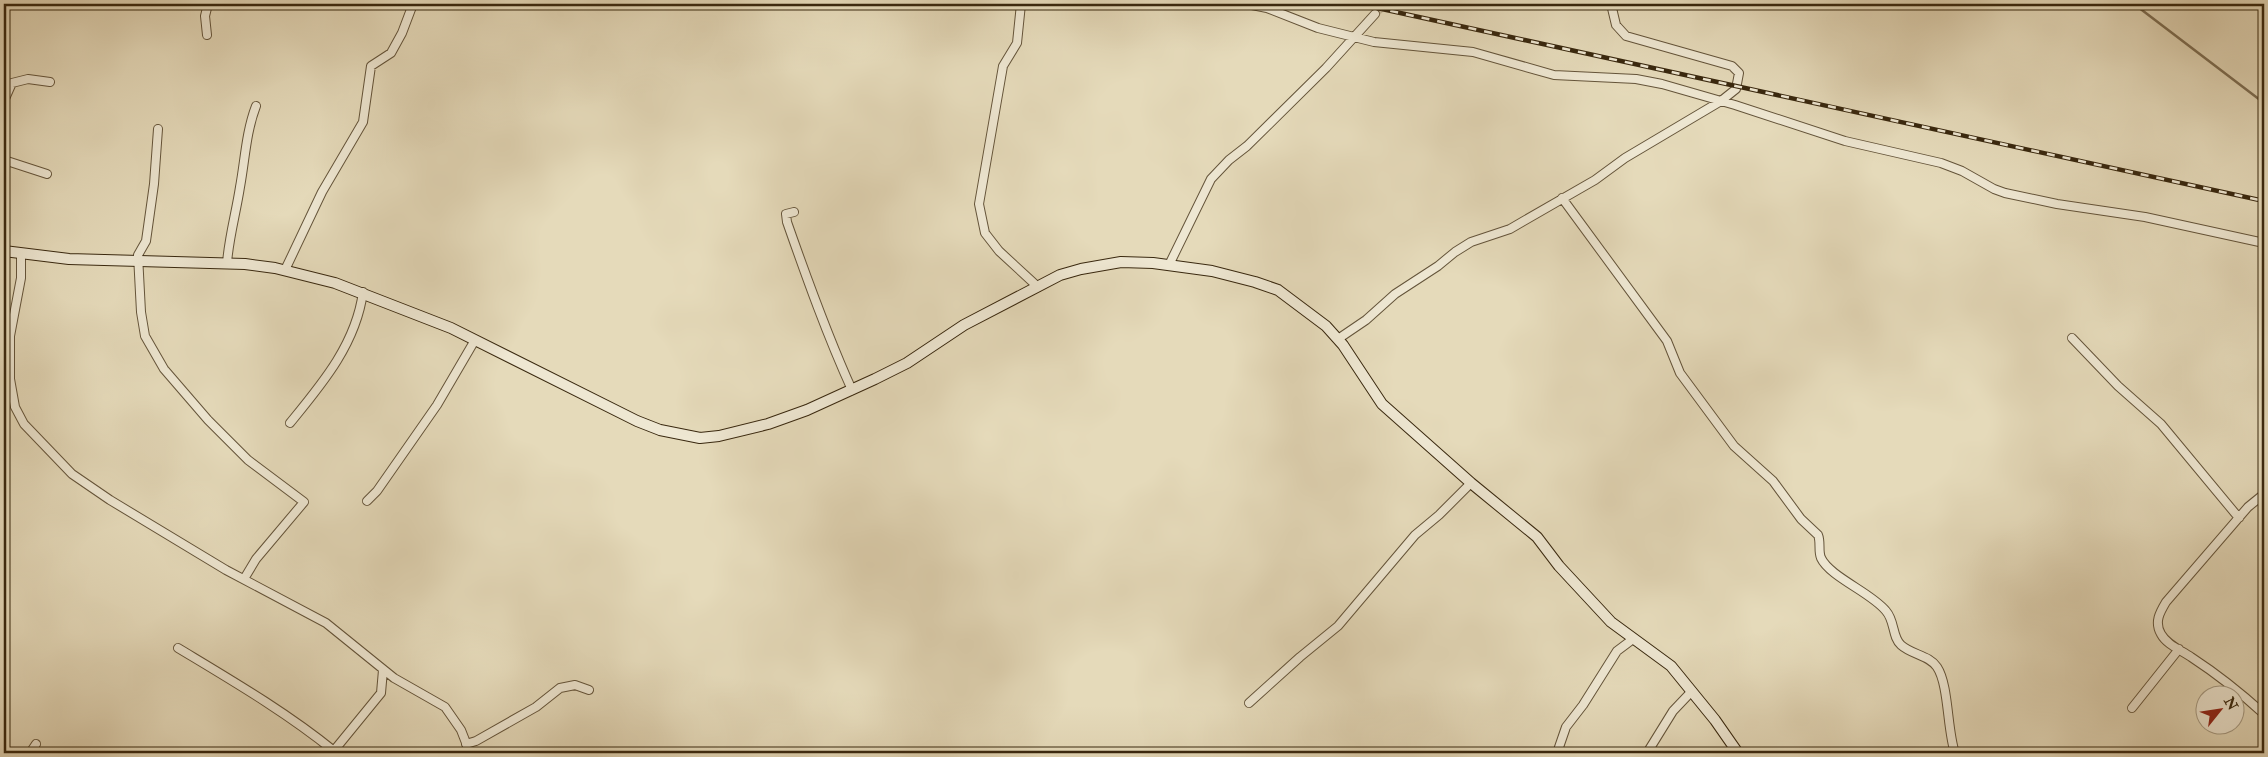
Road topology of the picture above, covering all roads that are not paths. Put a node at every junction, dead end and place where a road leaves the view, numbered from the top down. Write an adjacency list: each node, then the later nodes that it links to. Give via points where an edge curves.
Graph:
1 (208, 4): 7 (street)
2 (413, 4): 24 (street, via 391,53 371,66 363,122 322,192)
3 (1021, 4): 25 (street, via 1017,43 1004,66 978,204 985,233)
4 (1247, 4): 8 (street, via 1268,8)
5 (1611, 4): 10 (street, via 1616,25 1626,36 1728,64 1738,70 1736,90)
6 (1374, 14): 8 (street)
7 (206, 35)
8 (1353, 38): 10 (street, via 1473,52 1554,75 1636,79); 23 (street, via 1211,179)
9 (50, 82): 11 (street, via 28,78 12,84)
10 (1721, 101): 16 (street); 18 (street, via 1845,141 1941,163 2005,193)
11 (4, 102)
12 (256, 106): 22 (street, via 228,238)
13 (158, 129): 21 (street, via 146,241 138,255)
14 (4, 160): 15 (street)
15 (47, 174)
16 (1562, 198): 29 (street, via 1510,229 1471,242 1455,252); 56 (street, via 1667,341 1680,374 1734,446 1773,481 1801,519 1818,535 1824,562 1886,610 1899,644 1936,665 1943,683)
17 (794, 212): 32 (street, via 786,214 787,222 826,334)
18 (2264, 242)
19 (4, 251): 20 (street)
20 (21, 254): 21 (street, via 69,259); 27 (street, via 21,278)
21 (139, 260): 22 (street); 38 (street, via 145,336 164,369 185,396 248,460 304,502 256,559)
22 (227, 263): 24 (street)
23 (1169, 265): 25 (street, via 1121,262 1100,265 1060,275); 29 (street, via 1212,271 1278,290 1305,308)
24 (285, 270): 26 (street)
25 (1038, 287): 32 (street, via 964,325 907,363)
26 (363, 292): 30 (street); 33 (street, via 353,330 334,367)
27 (7, 329): 31 (street)
28 (2072, 338): 37 (street, via 2118,386 2162,424)
29 (1338, 339): 34 (street, via 1382,404)
30 (475, 340): 32 (street, via 637,420 684,436 719,436 768,424); 36 (street, via 437,405 378,491)
31 (7, 389): 38 (street, via 24,424 72,474)
32 (852, 390)
33 (290, 423)
34 (1471, 483): 39 (street, via 1537,537 1579,588 1611,622); 45 (street, via 1415,535 1338,626)
35 (2264, 494): 37 (street)
36 (367, 501)
37 (2239, 518): 41 (street, via 2160,611 2160,633)
38 (244, 579): 42 (street, via 326,624)
39 (1633, 639): 44 (street, via 1672,666); 53 (street, via 1617,651 1566,727)
40 (178, 648): 50 (street, via 314,735)
41 (2179, 649): 46 (street); 47 (street, via 2241,692)
42 (383, 670): 49 (street, via 445,707 461,730); 50 (street, via 381,693)
43 (589, 690): 49 (street, via 575,685 560,688 536,707)
44 (1692, 691): 54 (street, via 1673,711); 55 (street)
45 (1249, 703)
46 (2132, 708)
47 (2264, 714)
48 (36, 744): 51 (street)
49 (466, 744): 52 (street)
50 (333, 752)
51 (30, 753)
52 (470, 753)
53 (1556, 753)
54 (1647, 753)
55 (1738, 753)
56 (1955, 753)

